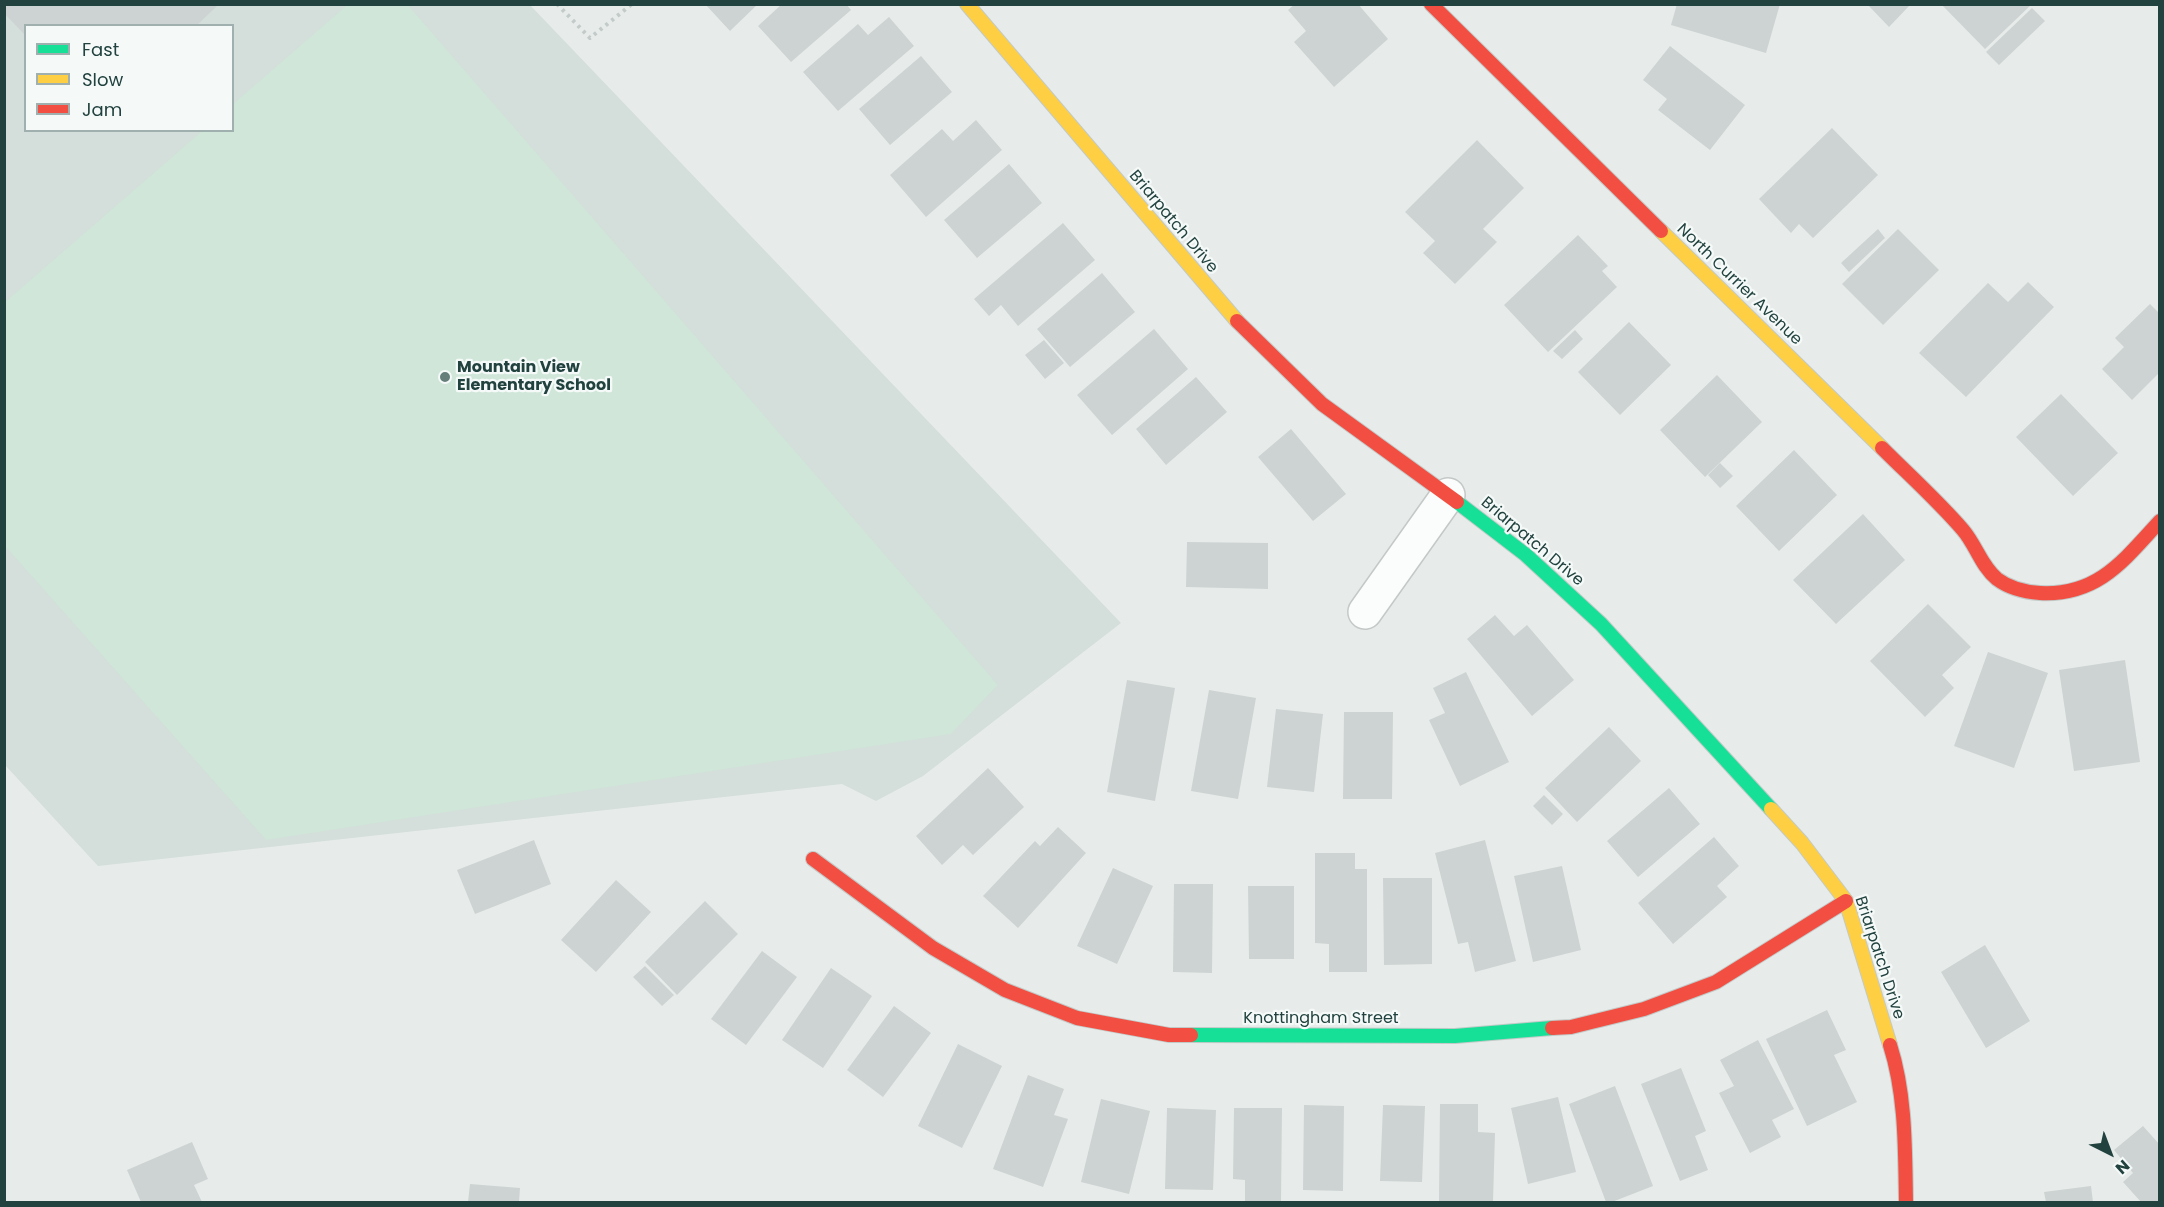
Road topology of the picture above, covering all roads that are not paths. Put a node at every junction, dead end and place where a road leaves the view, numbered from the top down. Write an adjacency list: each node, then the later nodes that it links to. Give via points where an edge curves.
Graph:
1 (967, 4): 3 (street, Briarpatch Drive, via 1230,314 1322,404)
2 (1431, 4): 4 (street, North Currier Avenue, via 1950,516 1994,577 2019,591 2049,595 2080,591 2107,577)
3 (1448, 495): 5 (street); 7 (street, Briarpatch Drive, via 1526,555 1602,624 1802,843)
4 (2160, 522)
5 (1365, 612)
6 (813, 859): 7 (street, Knottingham Street, via 933,948 1005,990 1077,1018 1169,1035 1455,1036 1570,1027 1644,1009 1716,982)
7 (1846, 901): 8 (street, Briarpatch Drive, via 1896,1063 1904,1130)
8 (1906, 1203)

